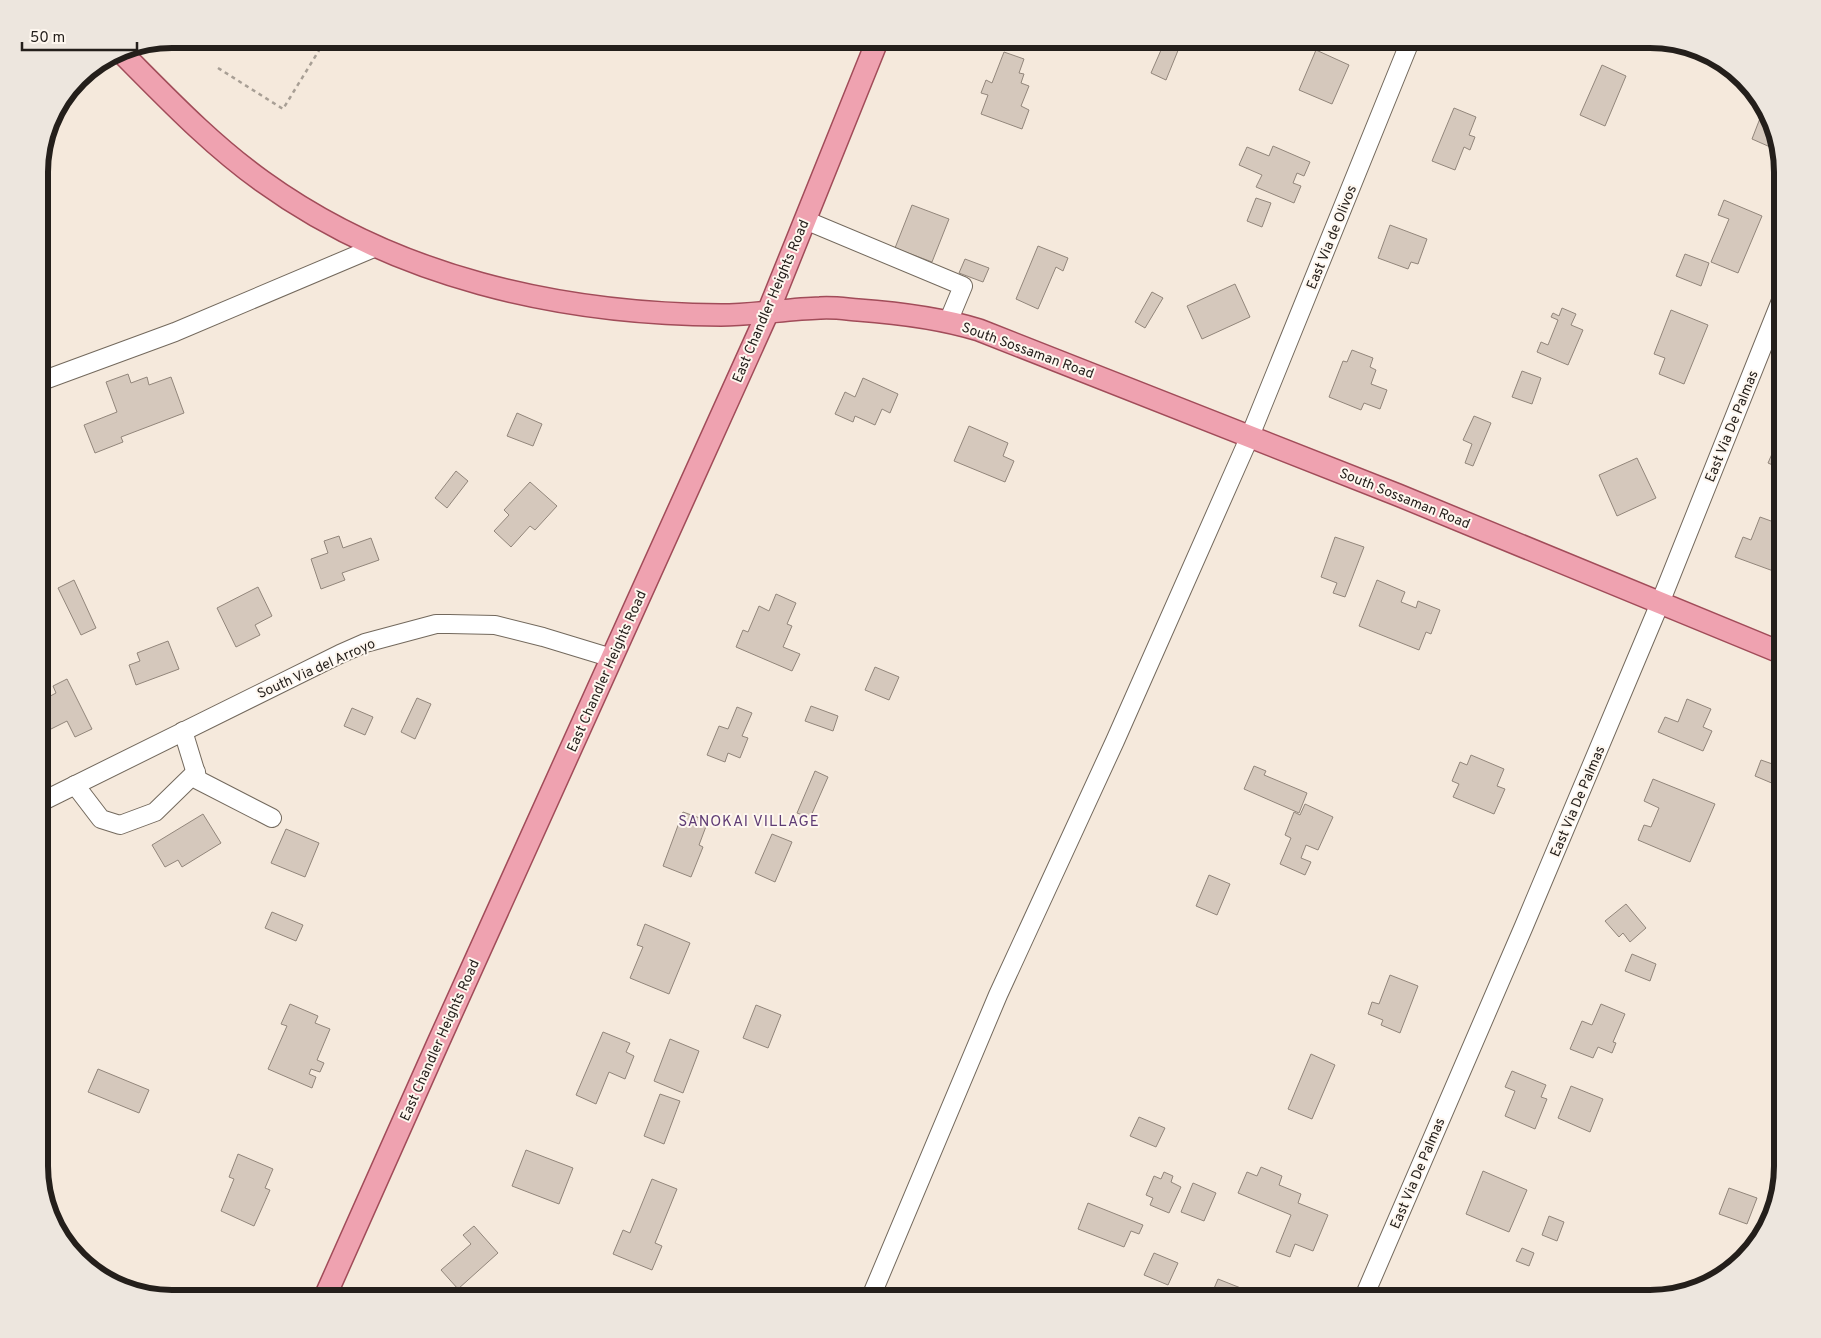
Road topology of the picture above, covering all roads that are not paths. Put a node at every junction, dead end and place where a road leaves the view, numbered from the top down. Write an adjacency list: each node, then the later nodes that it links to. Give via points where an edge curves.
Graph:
1 (1408, 47): 10 (street, East Via de Olivos)
2 (875, 48): 4 (main road, East Chandler Heights Road)
3 (125, 57): 5 (main road, South Sossaman Road, via 178,110 262,181 322,220)
4 (805, 220): 6 (main road, East Chandler Heights Road); 8 (street, via 963,286)
5 (376, 248): 6 (main road, South Sossaman Road, via 433,270 501,290 574,305 651,313 724,315); 9 (street, via 175,332)
6 (768, 312): 8 (main road, South Sossaman Road, via 822,308 890,313); 13 (main road, East Chandler Heights Road)
7 (1774, 318): 11 (street, East Via De Palmas)
8 (948, 322): 10 (main road, South Sossaman Road, via 979,330)
9 (48, 379)
10 (1250, 436): 11 (main road, South Sossaman Road); 20 (street, East Via de Olivos, via 998,995)
11 (1660, 603): 12 (main road, South Sossaman Road); 21 (street, East Via De Palmas)
12 (1774, 649)
13 (612, 658): 14 (street, South Via del Arroyo, via 495,625 436,624 365,642); 19 (main road, East Chandler Heights Road)
14 (183, 731): 15 (street); 16 (street, South Via del Arroyo)
15 (196, 772): 16 (street, via 155,812 120,825 101,819); 18 (street, via 198,780)
16 (75, 785): 17 (street, South Via del Arroyo)
17 (48, 798)
18 (272, 818)
19 (328, 1290)
20 (874, 1290)
21 (1367, 1290)

